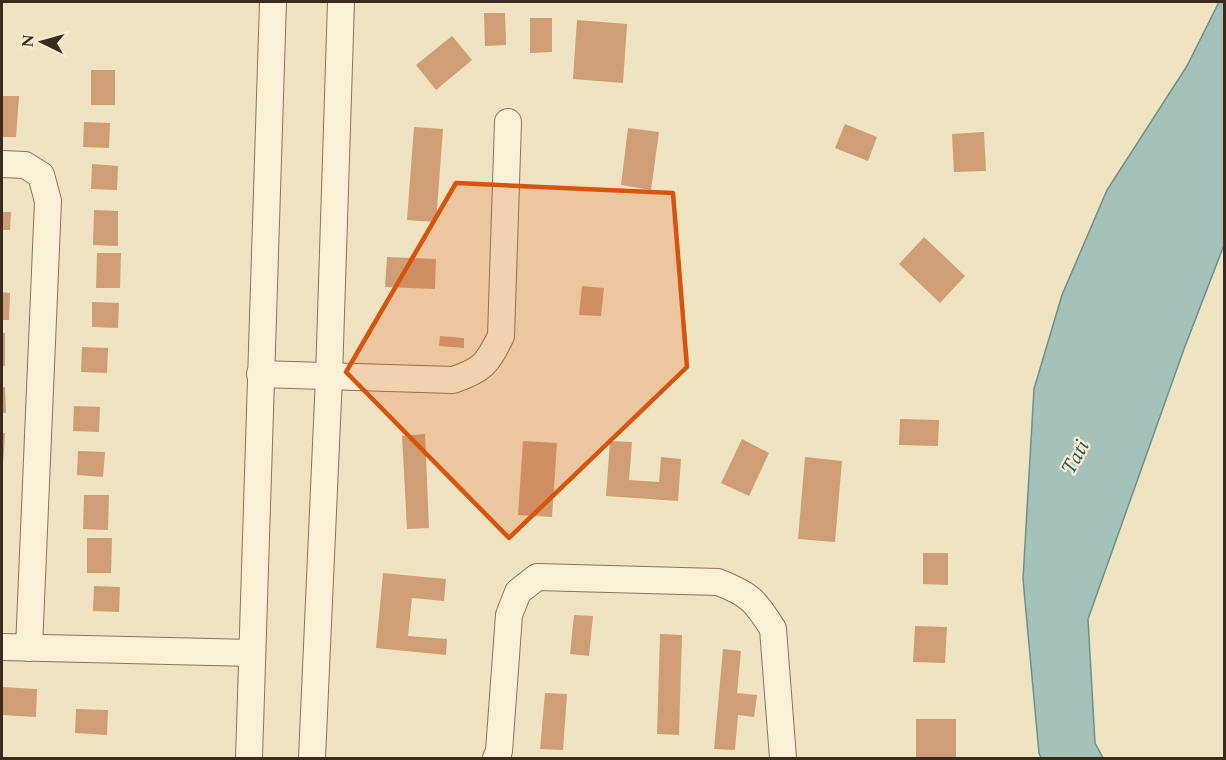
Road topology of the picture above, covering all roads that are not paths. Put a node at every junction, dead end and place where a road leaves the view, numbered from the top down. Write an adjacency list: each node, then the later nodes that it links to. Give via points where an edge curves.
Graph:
1 (273, 2): 5 (street)
2 (341, 2): 6 (street)
3 (508, 122): 6 (street, via 501,336 490,359 474,373 453,380)
4 (2, 164): 8 (street, via 25,165 41,175 48,201)
5 (260, 374): 6 (street); 9 (street)
6 (329, 377): 11 (street)
7 (2, 647): 8 (street)
8 (29, 648): 9 (street)
9 (252, 653): 10 (street)
10 (249, 759)
11 (312, 759)
12 (496, 759): 13 (street, via 509,615 518,592 537,577 718,582 744,592 773,629)
13 (783, 759)

